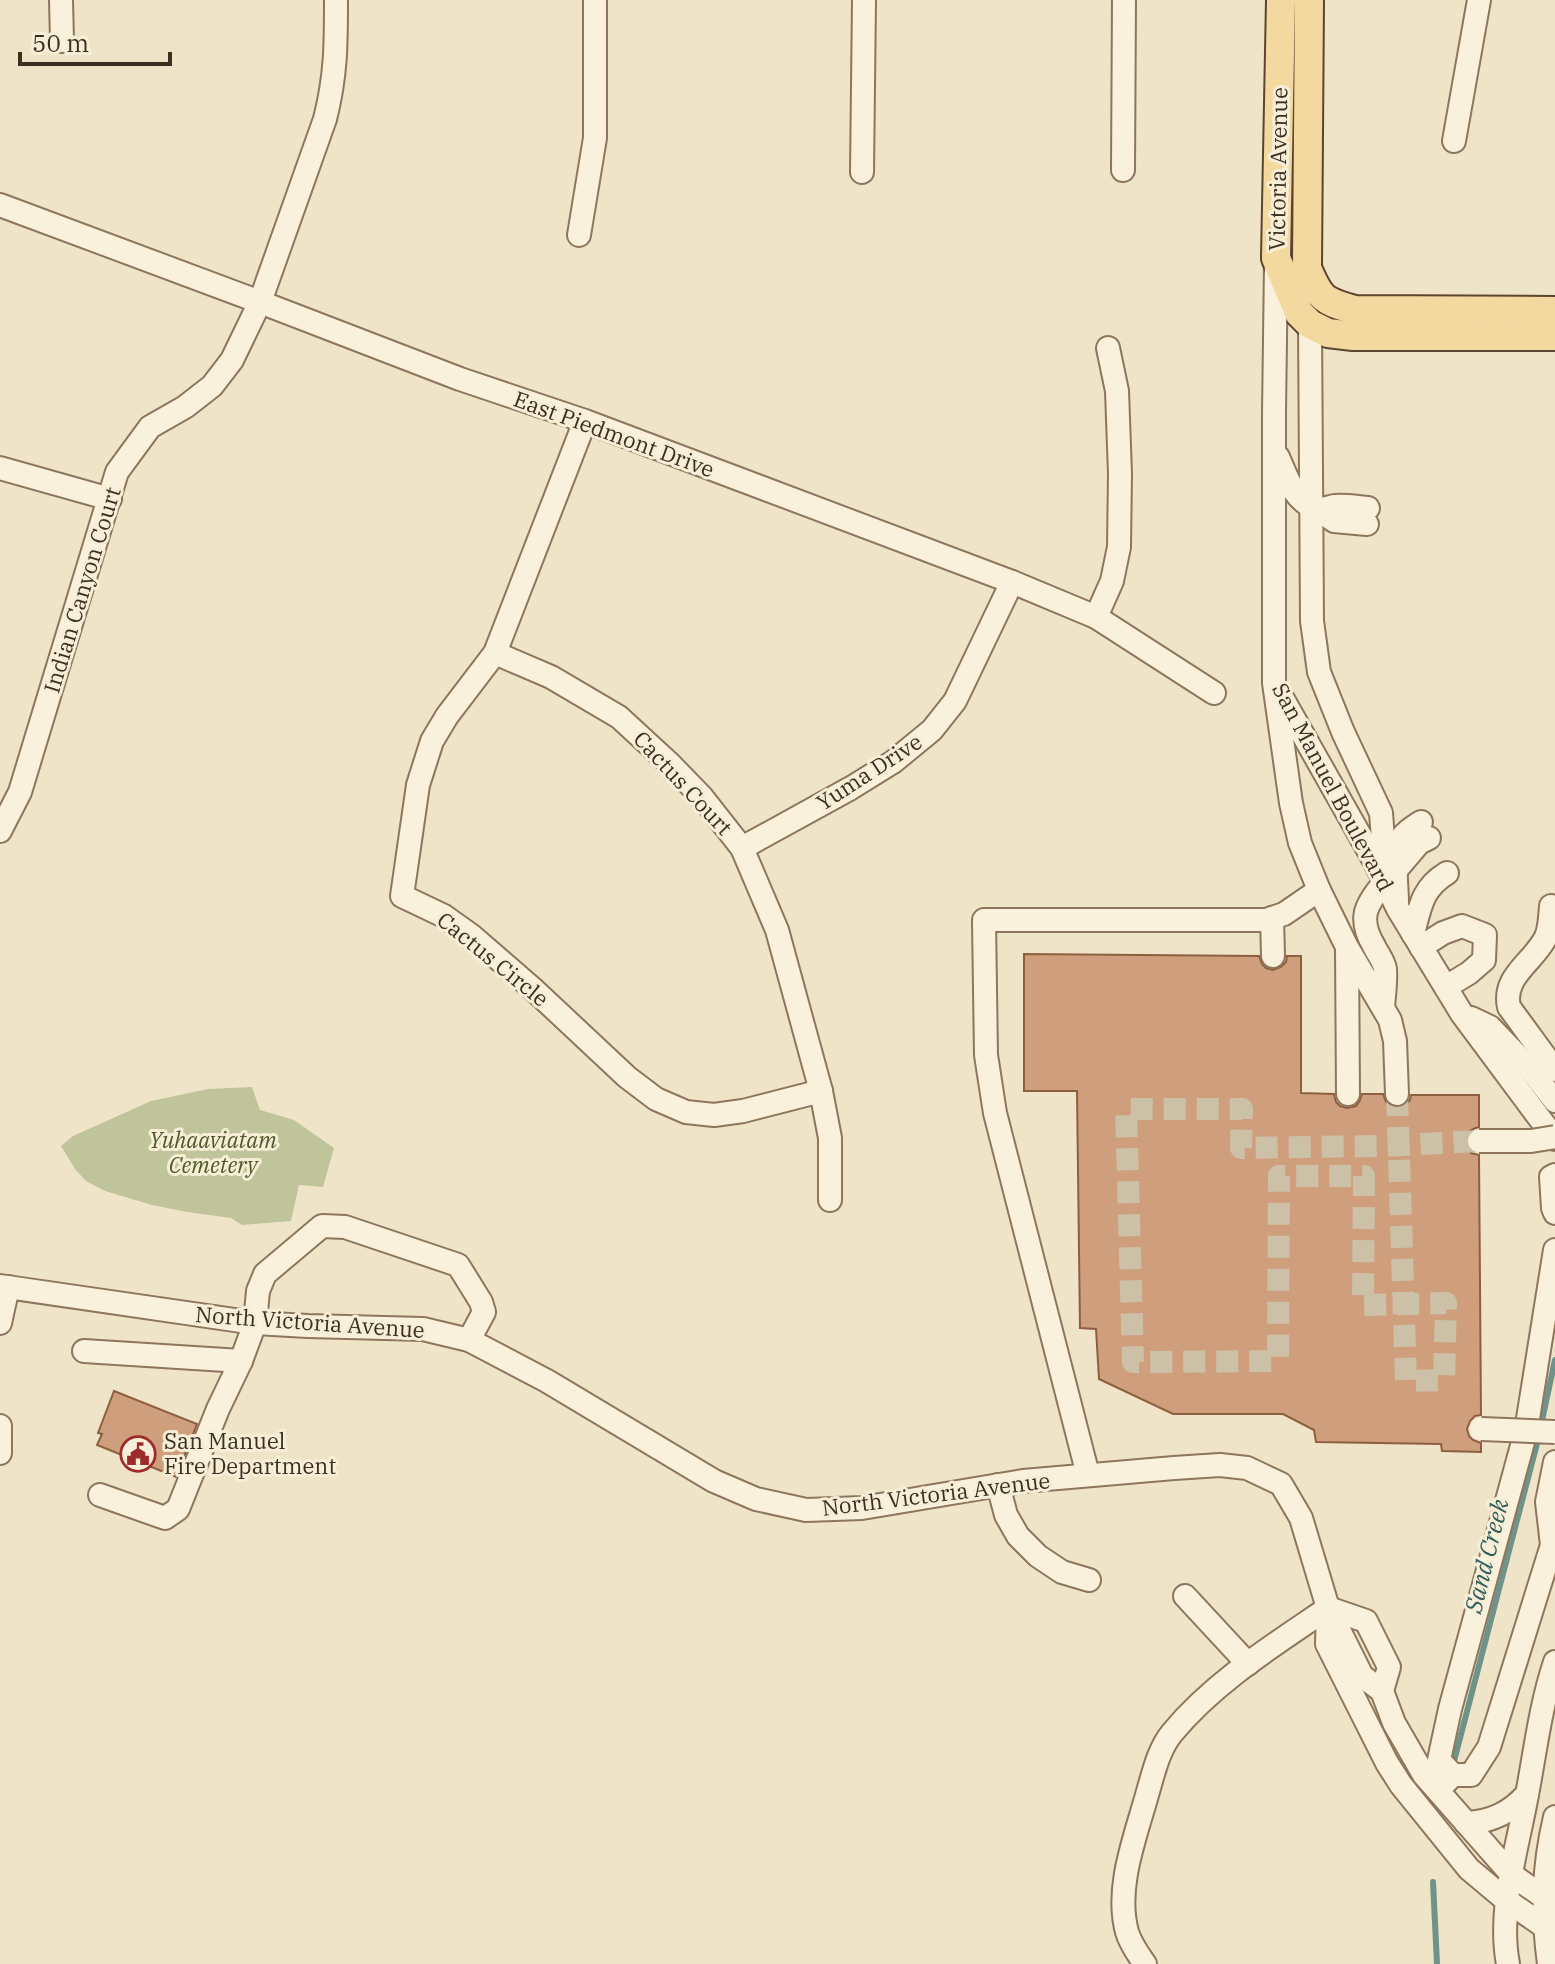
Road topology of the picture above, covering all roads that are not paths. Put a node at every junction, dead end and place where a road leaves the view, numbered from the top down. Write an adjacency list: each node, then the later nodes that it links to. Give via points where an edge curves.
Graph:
1 (61, 0): 9 (street)
2 (336, 0): 16 (street, Indian Canyon Court, via 333,90)
3 (595, 0): 14 (street, via 595,138)
4 (864, 0): 12 (street)
5 (1124, 0): 11 (street)
6 (1281, 0): 15 (main road, Victoria Avenue)
7 (1309, 0): 17 (main road, Victoria Avenue, via 1307,268 1316,289 1330,303 1355,310)
8 (1479, 0): 10 (street)
9 (62, 41)
10 (1454, 141)
11 (1123, 170)
12 (862, 172)
13 (0, 205): 16 (street, East Piedmont Drive)
14 (579, 235)
15 (1276, 258): 18 (main road, via 1299,313); 20 (street, Victoria Avenue)
16 (260, 302): 22 (street, East Piedmont Drive); 25 (street, Indian Canyon Court, via 232,360 212,386 150,427 117,472)
17 (1555, 311)
18 (1319, 329): 19 (main road, via 1353,336); 26 (street)
19 (1555, 336)
20 (1274, 337): 23 (street, San Manuel Boulevard)
21 (1108, 348): 29 (street, via 1117,391 1119,547)
22 (585, 421): 28 (street, East Piedmont Drive); 30 (street, Cactus Circle)
23 (1274, 449): 26 (street, via 1290,485); 31 (street, San Manuel Boulevard)
24 (0, 468): 25 (street)
25 (110, 499): 34 (street, Indian Canyon Court, via 20,792)
26 (1315, 508): 27 (street, via 1337,505); 36 (street, via 1312,621 1319,672 1381,813 1383,839)
27 (1367, 516)
28 (1012, 582): 29 (street, East Piedmont Drive); 35 (street, Yuma Drive, via 955,701 932,730 893,762)
29 (1096, 617): 32 (street, East Piedmont Drive)
30 (495, 653): 35 (street, Cactus Court, via 551,677 619,717 702,797); 49 (street, Cactus Circle, via 432,741 418,785 402,896 472,936 656,1099 686,1112 714,1115)
31 (1274, 683): 36 (street, San Manuel Boulevard); 39 (street, via 1291,803)
32 (1214, 693)
33 (1425, 830): 38 (street, via 1409,829 1398,843)
34 (0, 831)
35 (742, 848): 49 (street, Cactus Court, via 777,930)
36 (1375, 862): 38 (street, San Manuel Boulevard)
37 (1447, 873): 42 (street, via 1433,881 1422,899)
38 (1390, 877): 42 (street, San Manuel Boulevard, via 1398,909); 46 (street, via 1364,912 1385,966)
39 (1319, 890): 41 (street); 43 (street)
40 (1551, 906): 48 (street, via 1546,936 1509,985 1507,997)
41 (1272, 918): 44 (street); 71 (street, via 984,920 990,1091)
42 (1417, 941): 45 (street, San Manuel Boulevard); 45 (street, via 1462,926 1485,935 1484,960)
43 (1347, 947): 46 (street); 50 (street)
44 (1273, 956)
45 (1446, 987): 47 (street, San Manuel Boulevard)
46 (1383, 1008): 51 (street, via 1395,1041)
47 (1462, 1014): 52 (street, via 1490,1027); 53 (street, San Manuel Boulevard)
48 (1555, 1070)
49 (821, 1091): 56 (street, Cactus Court, via 830,1138)
50 (1348, 1094)
51 (1397, 1094)
52 (1555, 1101)
53 (1555, 1138): 54 (street, bridge)
54 (1479, 1141)
55 (1555, 1175): 57 (street)
56 (830, 1200)
57 (1555, 1213)
58 (1555, 1250): 67 (street)
59 (4, 1287): 60 (street); 61 (street, North Victoria Avenue)
60 (0, 1323)
61 (255, 1323): 62 (street, North Victoria Avenue, via 423,1329); 62 (street, via 265,1274 322,1226 345,1227 458,1265 484,1312); 64 (street)
62 (469, 1340): 72 (street, North Victoria Avenue, via 714,1481 756,1499 806,1510 862,1508)
63 (84, 1351): 64 (street)
64 (241, 1361): 73 (street, via 178,1509 165,1518)
65 (0, 1426): 69 (street)
66 (1481, 1429): 67 (street, bridge)
67 (1526, 1431): 68 (street, bridge); 79 (street, via 1450,1709 1439,1760)
68 (1555, 1432)
69 (0, 1453)
70 (1555, 1462): 79 (street, via 1547,1502 1552,1545 1489,1747 1471,1775)
71 (1088, 1475): 72 (street, North Victoria Avenue); 76 (street, North Victoria Avenue, via 1220,1465 1247,1468 1281,1484 1301,1518)
72 (998, 1485): 74 (street, via 1018,1536 1062,1572)
73 (100, 1495)
74 (1089, 1580)
75 (1185, 1596): 78 (street)
76 (1328, 1608): 78 (street); 79 (street, via 1366,1621 1389,1667 1382,1691 1394,1723 1424,1775); 81 (street, North Victoria Avenue, via 1327,1644 1387,1763)
77 (1555, 1662): 80 (street)
78 (1248, 1664): 88 (street, via 1189,1713 1168,1737 1157,1762 1132,1847 1123,1901 1126,1931)
79 (1445, 1783): 81 (street); 83 (street)
80 (1527, 1794): 83 (street, via 1495,1818); 84 (street)
81 (1419, 1808): 85 (street, North Victoria Avenue, via 1469,1869)
82 (1555, 1817): 86 (street, via 1544,1879)
83 (1466, 1823): 84 (street)
84 (1512, 1875): 85 (street); 86 (street)
85 (1506, 1900): 87 (street, North Victoria Avenue); 89 (street)
86 (1550, 1902): 87 (street)
87 (1549, 1930): 90 (street)
88 (1145, 1964)
89 (1508, 1964)
90 (1549, 1964)

